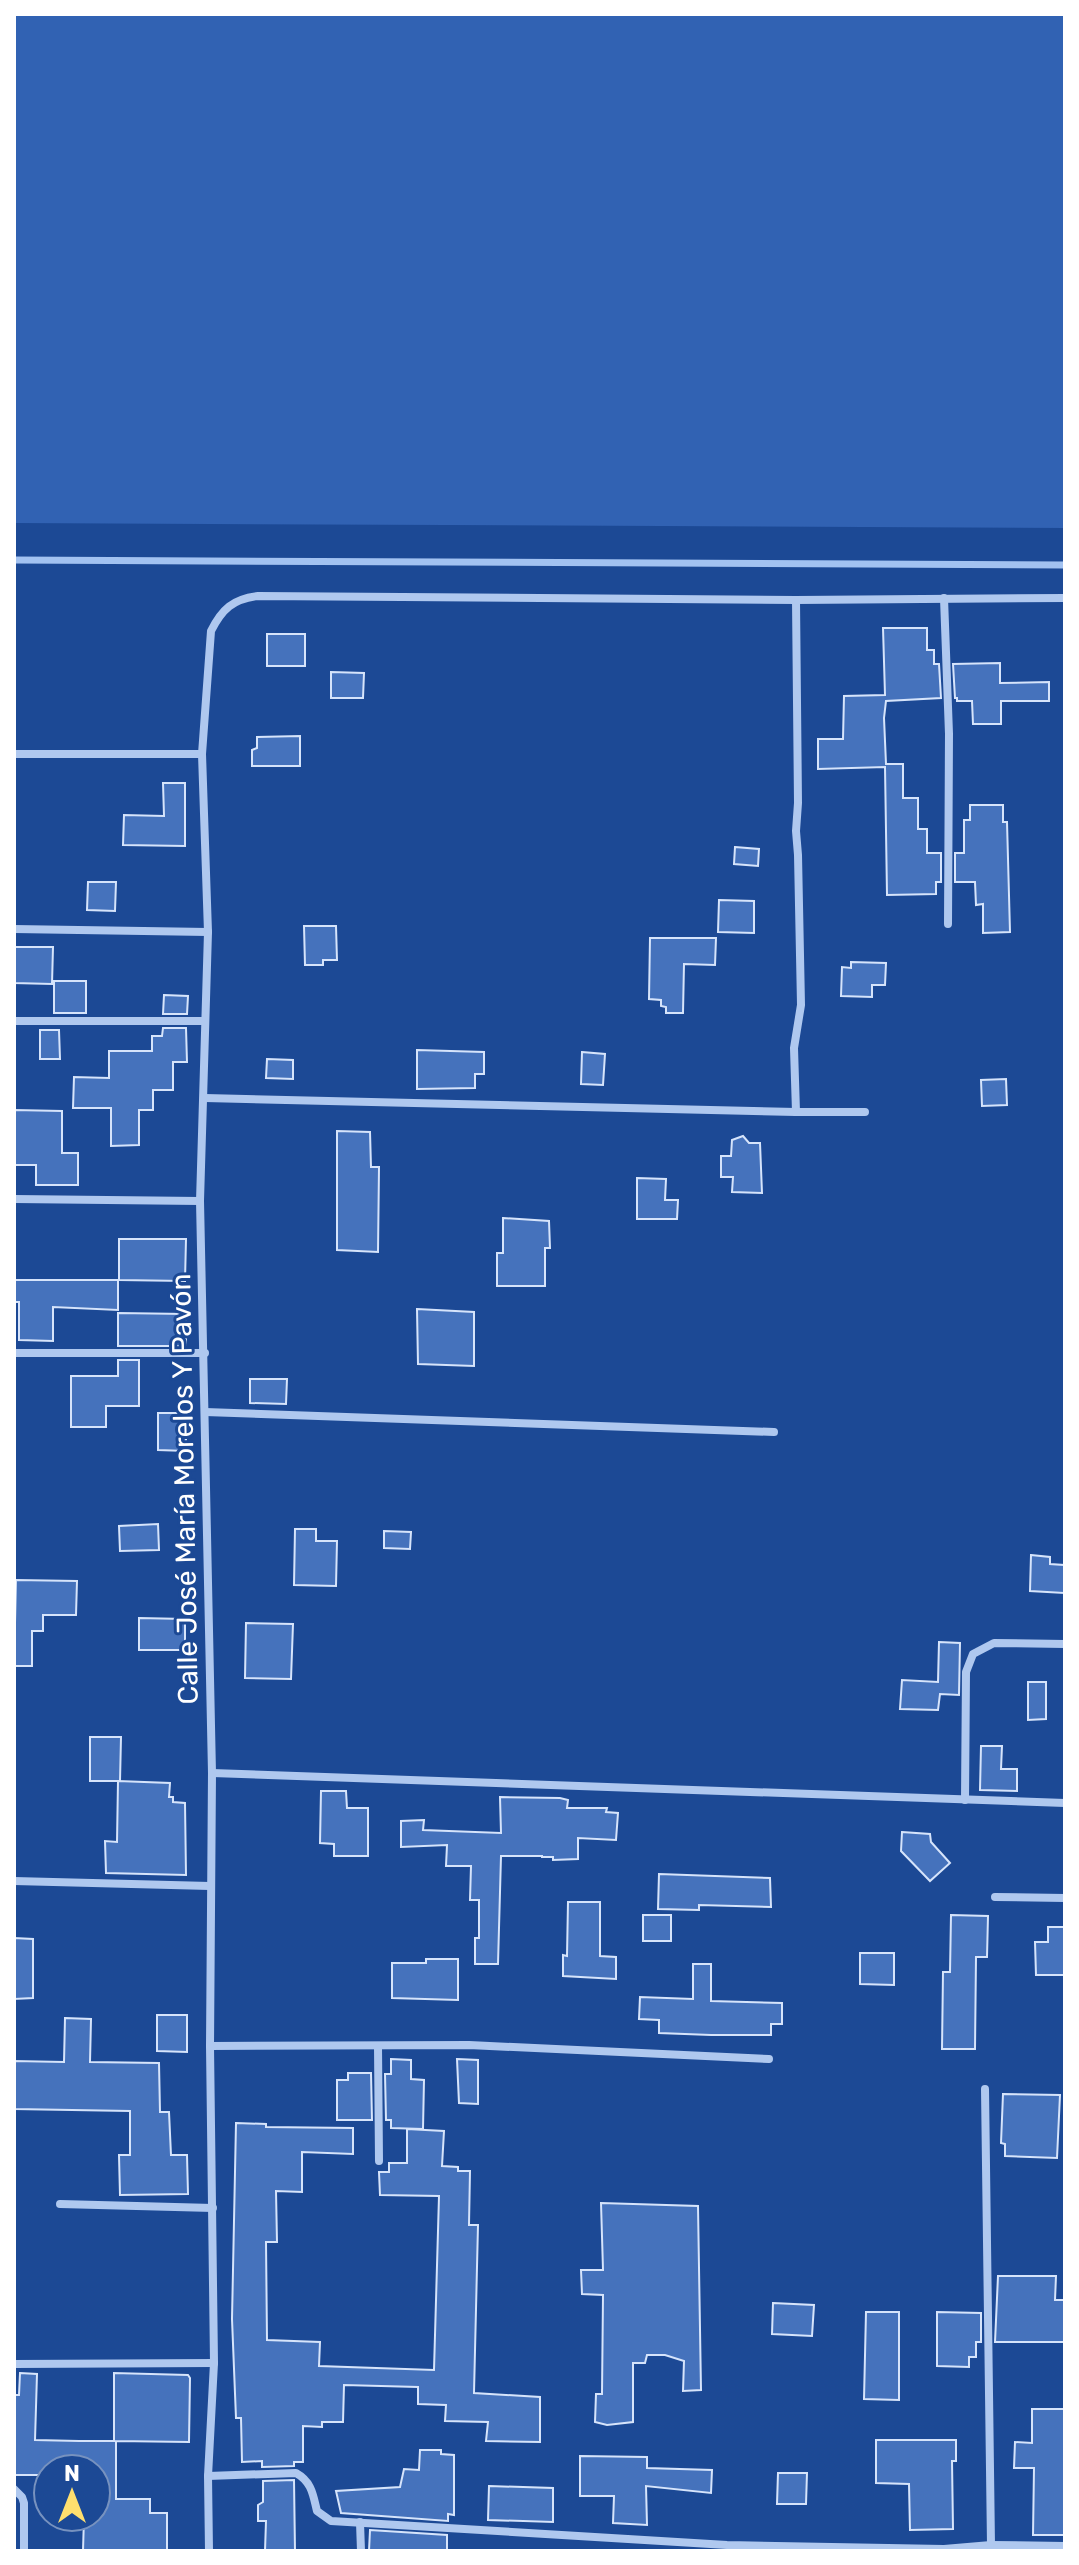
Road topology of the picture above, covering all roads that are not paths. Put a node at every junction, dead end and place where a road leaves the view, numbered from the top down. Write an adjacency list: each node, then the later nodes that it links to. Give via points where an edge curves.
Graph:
1 (944, 598): 2 (street); 3 (street); 6 (street)
2 (1065, 598)
3 (796, 600): 5 (street, Calle José María Morelos Y Pavón, via 258,596 231,603 211,631); 12 (street, via 801,1005 794,1048)
4 (14, 754): 5 (street)
5 (202, 754): 8 (street, Calle José María Morelos Y Pavón)
6 (948, 924)
7 (14, 929): 8 (street)
8 (208, 932): 10 (street, Calle José María Morelos Y Pavón)
9 (14, 1021): 10 (street)
10 (205, 1021): 11 (street, Calle José María Morelos Y Pavón)
11 (205, 1098): 12 (street); 15 (street, Calle José María Morelos Y Pavón)
12 (796, 1112): 13 (street)
13 (865, 1112)
14 (14, 1199): 15 (street)
15 (200, 1201): 17 (street, Calle José María Morelos Y Pavón)
16 (14, 1353): 17 (street)
17 (205, 1353): 18 (street, Calle José María Morelos Y Pavón)
18 (205, 1412): 19 (street); 21 (street, Calle José María Morelos Y Pavón)
19 (774, 1432)
20 (1065, 1644): 22 (street, via 994,1643 973,1654 966,1672)
21 (212, 1773): 22 (street); 25 (street, Calle José María Morelos Y Pavón)
22 (965, 1800): 23 (street)
23 (1065, 1803)
24 (14, 1881): 25 (street)
25 (210, 1886): 28 (street, Calle José María Morelos Y Pavón)
26 (995, 1897): 27 (street)
27 (1065, 1898)
28 (210, 2046): 29 (street); 34 (street, Calle José María Morelos Y Pavón)
29 (378, 2046): 30 (street, via 469,2045); 32 (street)
30 (769, 2059)
31 (985, 2089): 40 (street)
32 (379, 2161)
33 (60, 2204): 34 (street)
34 (213, 2208): 35 (street, Calle José María Morelos Y Pavón)
35 (214, 2363): 36 (street); 37 (street, Calle José María Morelos Y Pavón)
36 (14, 2364)
37 (208, 2476): 39 (street, via 296,2473 311,2487 317,2511 324,2517); 44 (street, Calle José María Morelos Y Pavón)
38 (15, 2490): 43 (street, via 24,2503)
39 (360, 2522): 42 (street, via 727,2545); 45 (street)
40 (991, 2545): 41 (street); 42 (street)
41 (1065, 2546)
42 (944, 2550)
43 (24, 2551)
44 (209, 2551)
45 (361, 2551)

